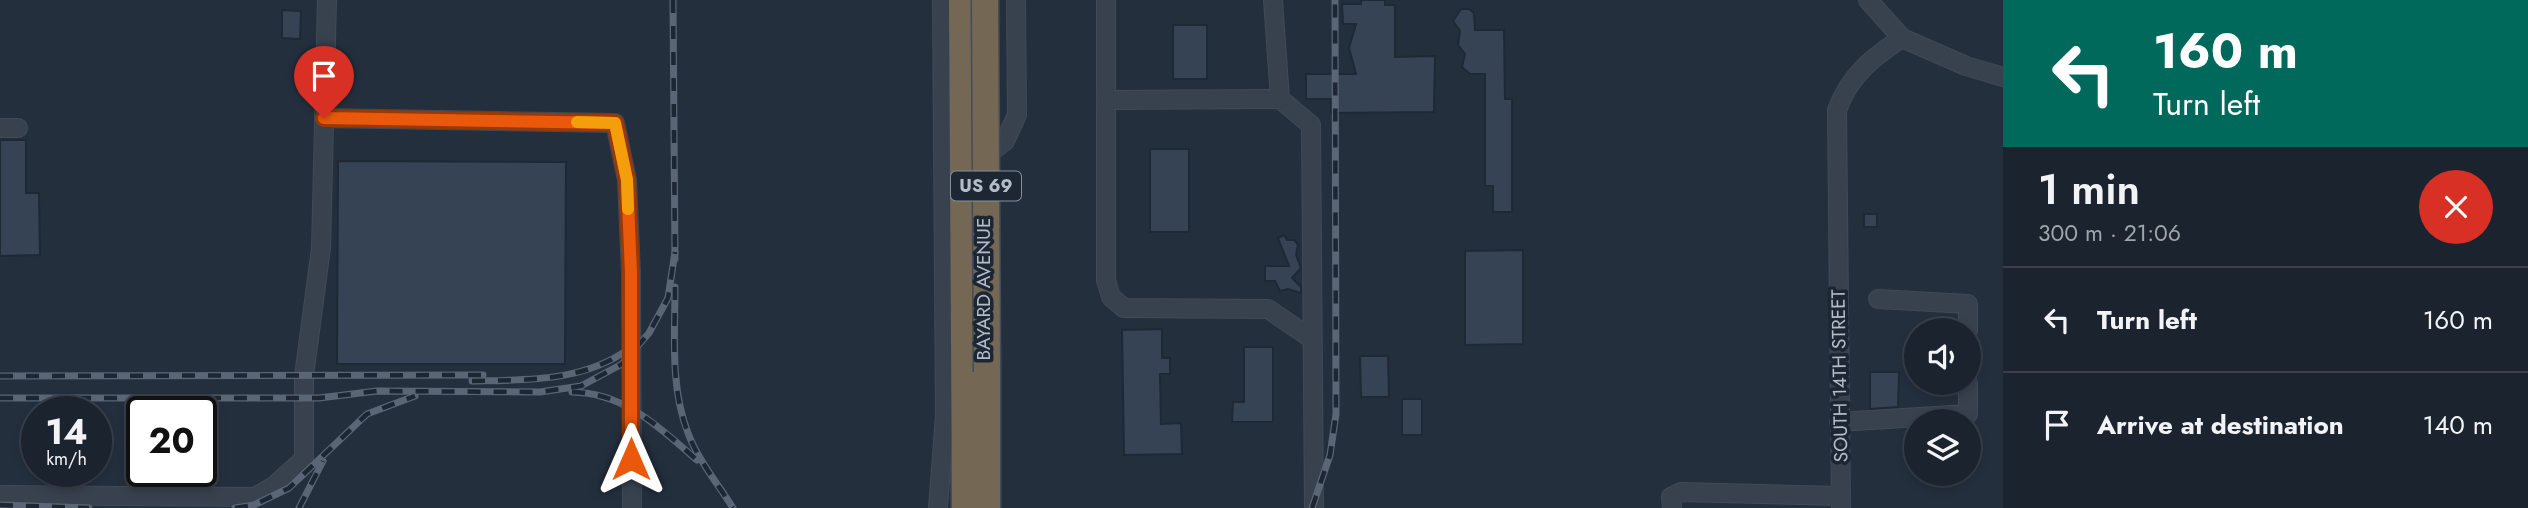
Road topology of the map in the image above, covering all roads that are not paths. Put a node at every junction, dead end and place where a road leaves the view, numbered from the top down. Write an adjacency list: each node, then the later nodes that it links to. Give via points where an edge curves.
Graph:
1 (327, 0): 13 (street)
2 (942, 0): 25 (street, via 944,415)
3 (962, 0): 26 (highway, US 69)
4 (985, 0): 27 (highway, US 69, bridge)
5 (1016, 0): 27 (street, BAYARD AVENUE, via 1017,115 1005,141 984,157)
6 (1106, 0): 12 (street)
7 (1273, 0): 11 (street)
8 (1868, 0): 9 (street)
9 (1902, 38): 10 (street); 20 (street, SOUTH 14TH STREET, via 1866,61 1844,90 1837,110)
10 (2003, 77)
11 (1280, 99): 12 (street); 18 (street, via 1311,125)
12 (1106, 100): 18 (street, via 1106,280 1111,297 1124,308 1268,309)
13 (324, 118): 22 (street, via 321,248 304,376 304,460 255,497); 24 (street, via 615,123 628,194)
14 (0, 128): 15 (street)
15 (18, 128)
16 (1878, 299): 17 (street, via 1968,304)
17 (1968, 318)
18 (1312, 339): 28 (street)
19 (1968, 395): 20 (street, via 1968,414)
20 (1839, 422): 23 (street, SOUTH 14TH STREET)
21 (0, 495): 22 (street)
22 (205, 502)
23 (1841, 502): 29 (street, via 1681,492 1671,497)
24 (632, 508)
25 (938, 508)
26 (965, 508)
27 (985, 508)
28 (1314, 508)
29 (1672, 508)

